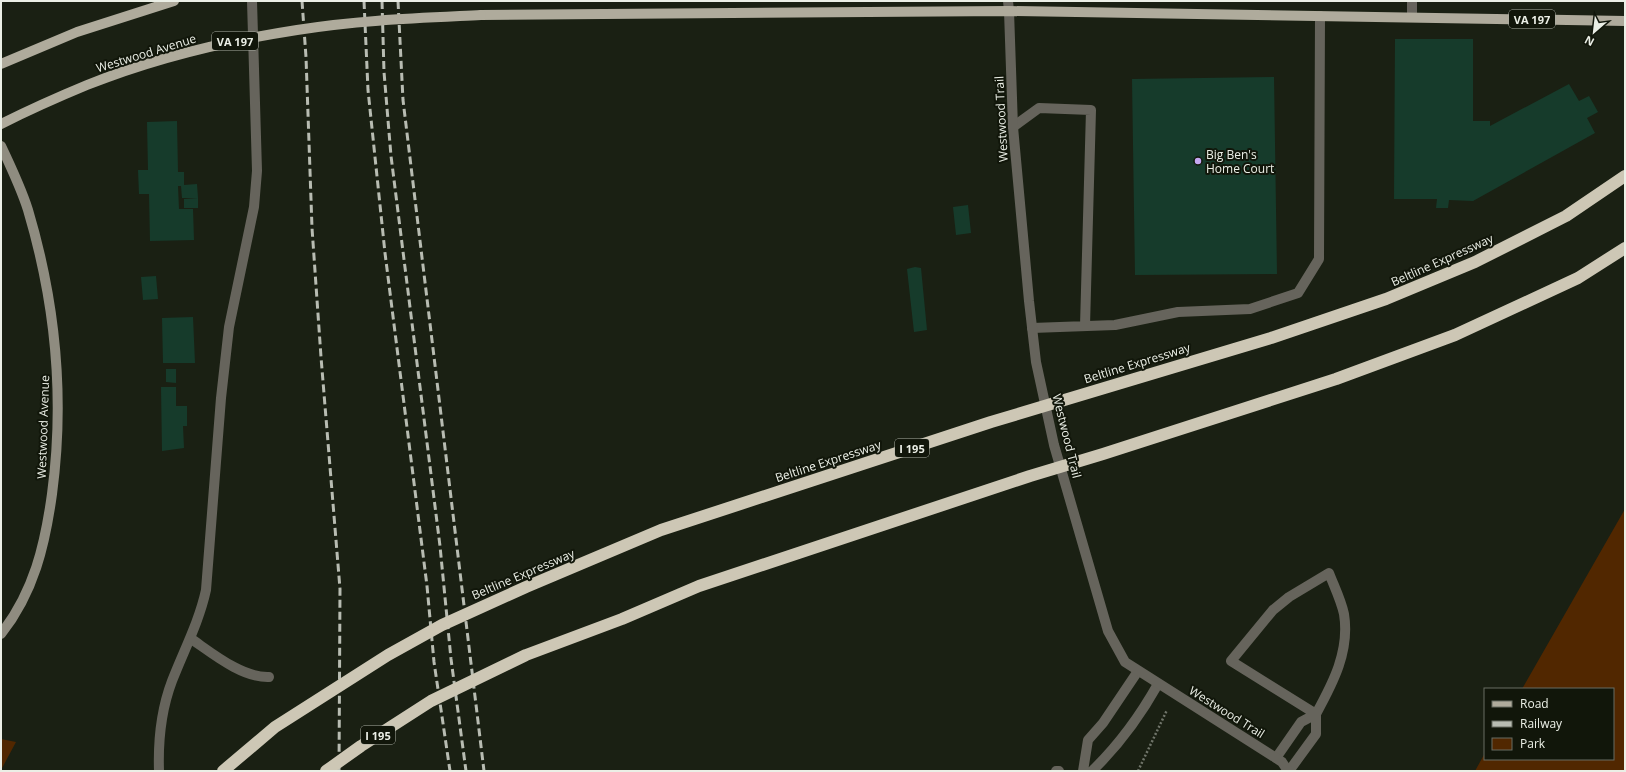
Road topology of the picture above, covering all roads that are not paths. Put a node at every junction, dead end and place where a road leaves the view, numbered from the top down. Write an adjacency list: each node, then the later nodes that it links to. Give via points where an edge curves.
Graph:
1 (174, 1): 8 (main road, via 77,32)
2 (252, 1): 17 (street, via 257,170 254,207 229,327 220,398 206,590)
3 (1412, 1): 6 (street)
4 (1008, 6): 5 (main road, Westwood Avenue / VA 197); 9 (main road, Westwood Avenue / VA 197, bridge, via 481,16 382,20 299,29 236,41 128,70 61,96); 10 (street, Westwood Trail)
5 (1320, 16): 6 (main road, Westwood Avenue / VA 197); 14 (street, via 1319,259 1298,293 1250,309 1178,312 1115,325)
6 (1412, 17): 7 (main road, Westwood Avenue / VA 197)
7 (1625, 21)
8 (1, 64)
9 (1, 124)
10 (1013, 127): 14 (street, via 1039,108 1091,110); 15 (street, Westwood Trail)
11 (1, 146): 16 (main road, Westwood Avenue, via 28,209 40,254 50,306 59,389 55,471 43,546 24,598)
12 (1625, 176): 24 (highway, Beltline Expressway / I 195, bridge, via 1566,216 1482,259 1386,299 1271,338 991,422 661,530 526,587 442,625 388,655 275,727)
13 (1625, 248): 25 (highway, I 195, bridge, via 1578,278 1455,335 1336,379 1030,476 699,586 622,619 526,655 432,701)
14 (1085, 326): 15 (street)
15 (1032, 328): 18 (street, Westwood Trail, via 1036,362 1054,445 1108,631 1125,662)
16 (1, 634)
17 (190, 638): 19 (street, via 232,666 261,677); 23 (street, via 172,682 161,723)
18 (1138, 671): 20 (street, Westwood Trail); 26 (street, via 1103,723 1088,740)
19 (270, 677)
20 (1158, 684): 22 (street, Westwood Trail); 27 (street, via 1135,722 1108,756)
21 (1316, 714): 21 (street, via 1336,675 1344,644 1343,612 1329,573 1288,597 1273,610 1231,662); 22 (street, via 1301,722); 28 (street, via 1316,734)
22 (1276, 758): 28 (street, Westwood Trail)
23 (159, 771)
24 (223, 771)
25 (326, 771)
26 (1083, 771)
27 (1092, 771)
28 (1288, 771)

